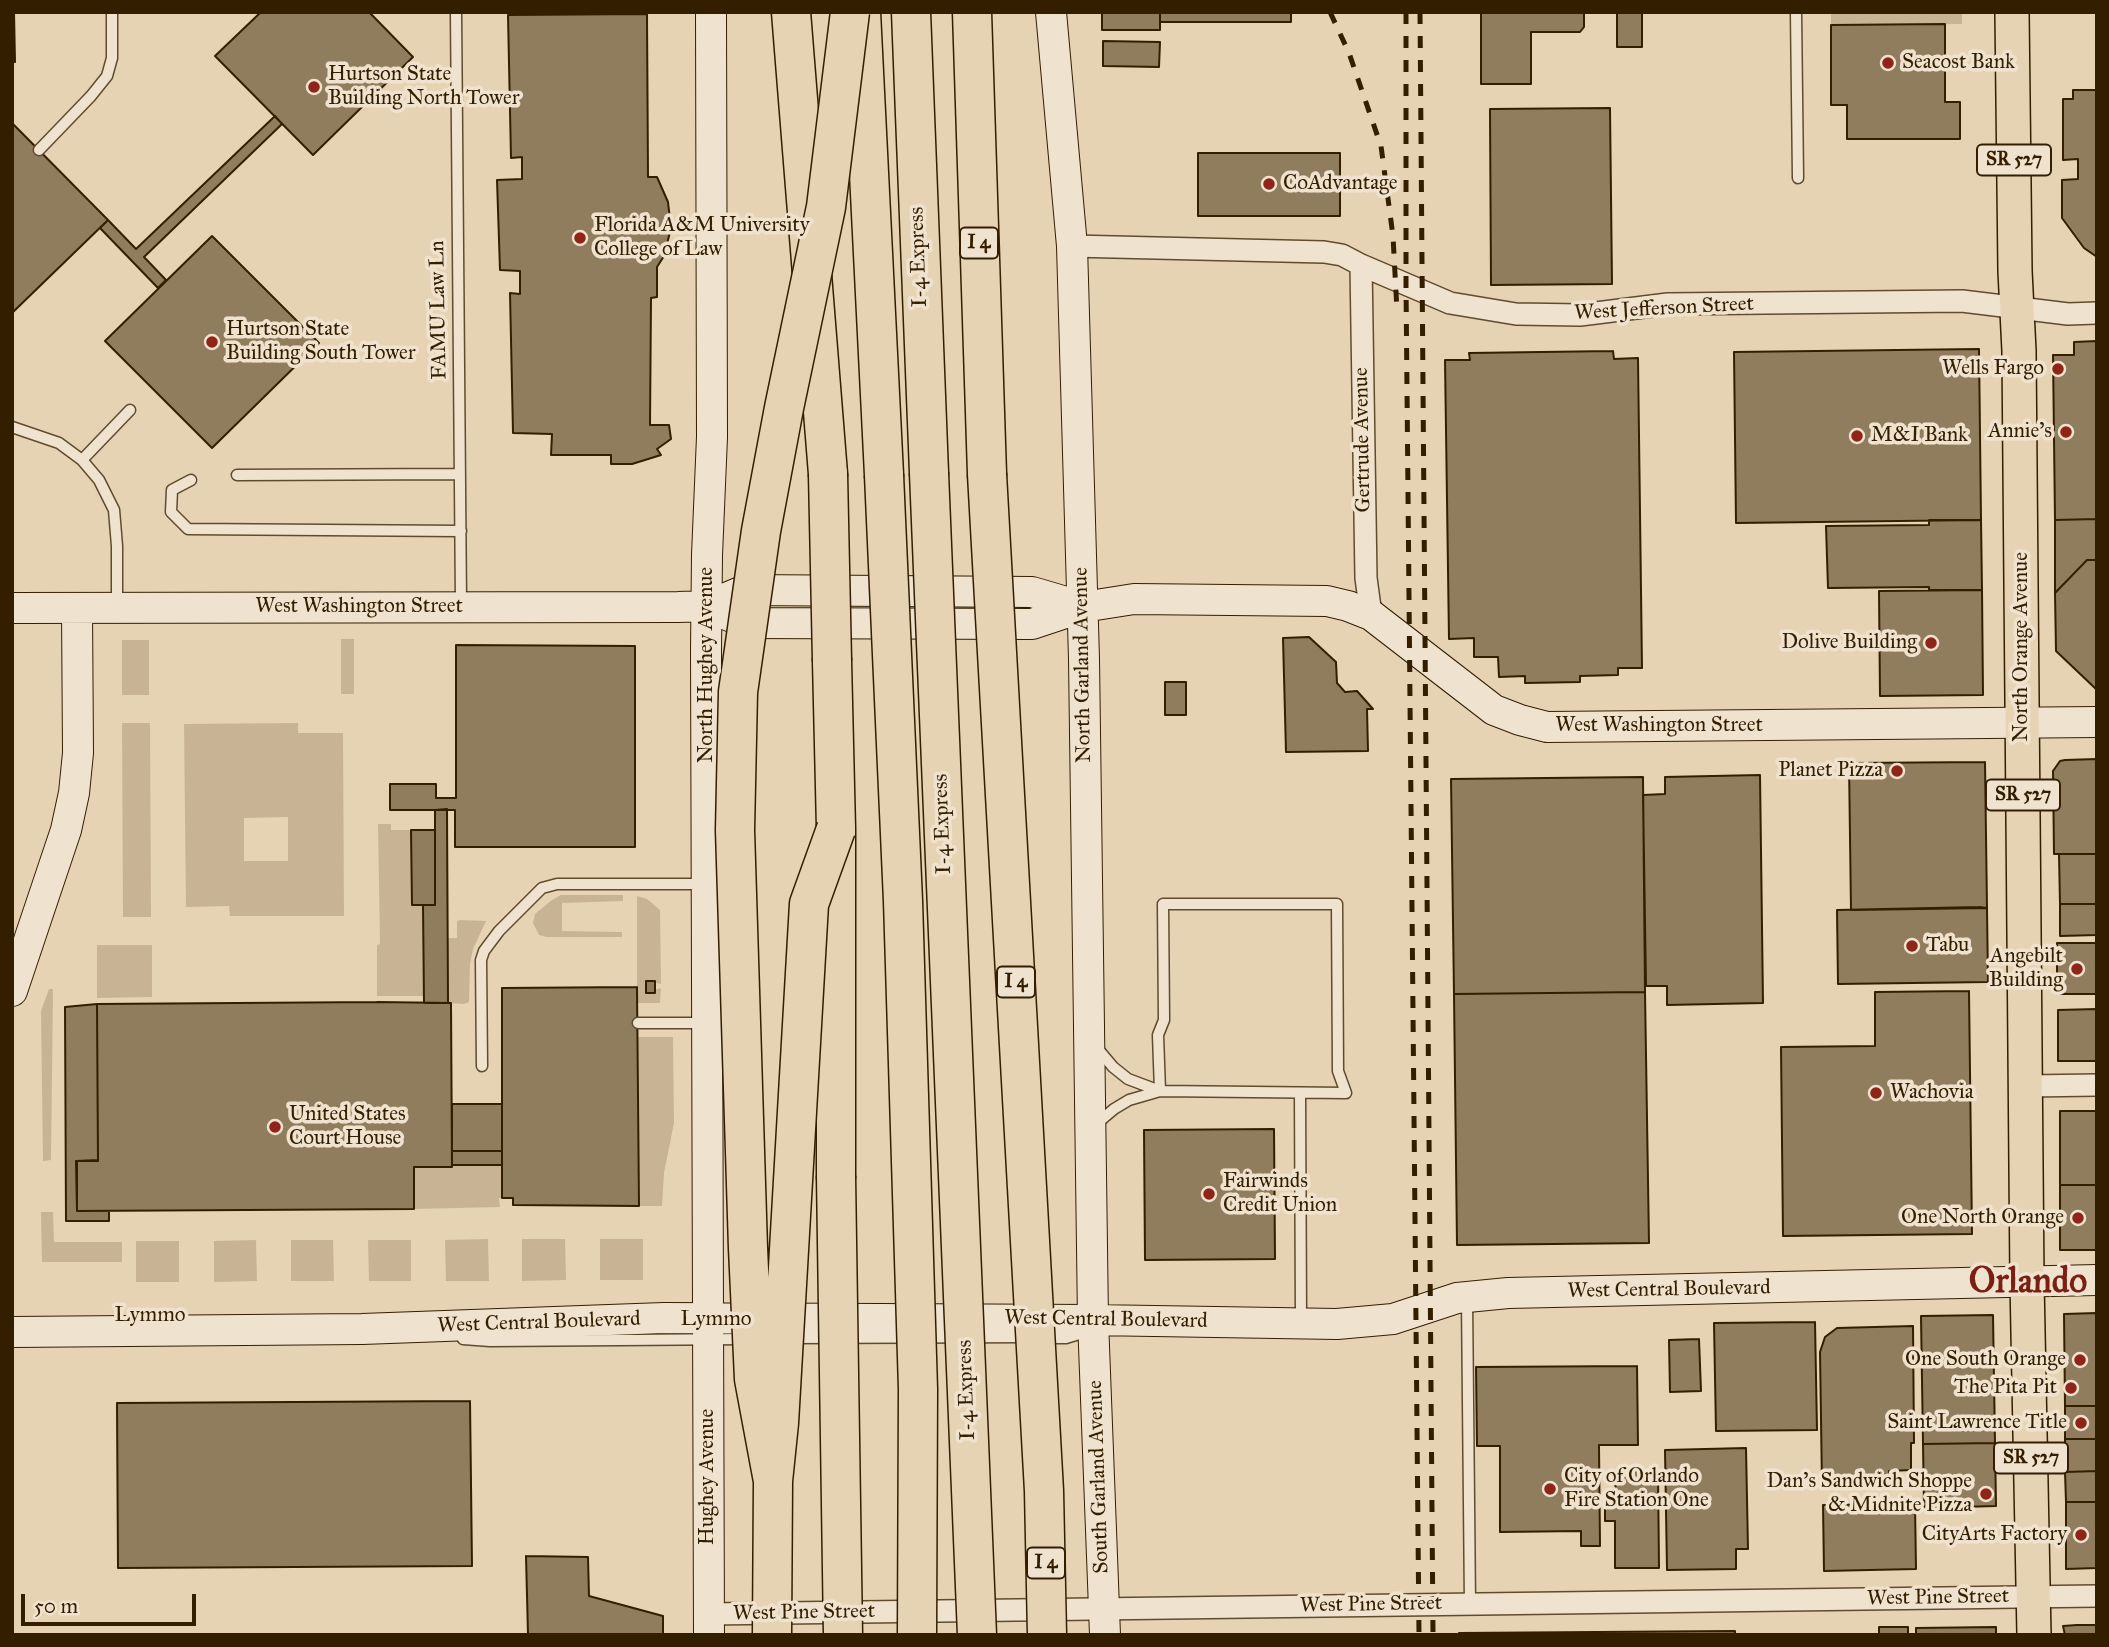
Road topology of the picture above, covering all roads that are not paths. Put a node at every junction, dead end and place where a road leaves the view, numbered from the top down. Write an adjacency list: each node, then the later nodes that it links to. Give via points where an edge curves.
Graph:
1 (112, 12): 12 (lane, via 112,58 107,76)
2 (456, 12): 21 (lane, FAMU Law Ln)
3 (712, 12): 25 (street, North Hughey Avenue, via 712,438)
4 (791, 12): 34 (highway, bridge, via 828,474)
5 (850, 12): 55 (highway, bridge, via 826,207 779,435 738,692 736,830 748,1248 754,1379)
6 (862, 12): 54 (highway, I-4 Express, bridge, via 904,914)
7 (911, 12): 65 (highway, I-4 Express, bridge)
8 (972, 12): 66 (highway, I 4, bridge, via 987,474 1045,1491)
9 (1051, 12): 14 (street, North Garland Avenue)
10 (1796, 12): 13 (lane)
11 (2012, 12): 16 (main road, North Orange Avenue / SR 527)
12 (39, 150)
13 (1798, 178)
14 (1072, 246): 15 (street, West Jefferson Street, via 1312,251 1342,255); 27 (street, North Garland Avenue)
15 (1361, 265): 16 (street, West Jefferson Street, via 1450,303 1516,314 1580,315 1668,304 1962,301); 31 (street, Gertrude Avenue, via 1366,578)
16 (2017, 308): 17 (street, West Jefferson Street); 33 (main road, North Orange Avenue / SR 527)
17 (2097, 313)
18 (130, 410): 20 (lane)
19 (12, 427): 20 (lane, via 59,443)
20 (82, 460): 30 (lane, via 99,480 114,510)
21 (460, 474): 22 (lane); 24 (lane, FAMU Law Ln)
22 (237, 475)
23 (191, 480): 24 (lane, via 172,490 172,512 188,529)
24 (460, 531): 26 (lane, FAMU Law Ln)
25 (707, 606): 26 (street, West Washington Street); 27 (street, West Washington Street, via 746,623 1032,624); 35 (street, North Hughey Avenue)
26 (461, 607): 30 (street, West Washington Street)
27 (1083, 607): 31 (street, West Washington Street, via 1134,599 1313,600 1340,603); 40 (street, North Garland Avenue)
28 (12, 608): 29 (street, West Washington Street)
29 (77, 608): 30 (street, West Washington Street); 36 (street, via 74,793 66,830)
30 (117, 608)
31 (1371, 615): 33 (street, West Washington Street, via 1488,706 1547,727)
32 (2097, 722): 33 (street, West Washington Street)
33 (2022, 723): 43 (main road, North Orange Avenue / SR 527)
34 (836, 830): 55 (highway, bridge, via 809,904); 62 (highway, bridge, via 835,1176)
35 (707, 884): 39 (street, North Hughey Avenue); 41 (lane, via 557,884 542,888 484,951)
36 (22, 927): 37 (street)
37 (12, 991)
38 (638, 1023): 39 (lane)
39 (708, 1023): 52 (street, North Hughey Avenue)
40 (1090, 1040): 44 (lane, via 1128,1079); 46 (street, North Garland Avenue)
41 (482, 1066)
42 (2097, 1085): 43 (street)
43 (2027, 1086): 48 (main road, North Orange Avenue / SR 527)
44 (1160, 1091): 45 (lane); 45 (lane, via 1163,904 1337,904 1338,1071 1346,1093); 46 (lane, via 1129,1100)
45 (1300, 1093): 50 (lane)
46 (1091, 1130): 51 (street, North Garland Avenue)
47 (2097, 1280): 48 (street, West Central Boulevard)
48 (2027, 1281): 49 (street, West Central Boulevard); 56 (main road, SR 527)
49 (1467, 1297): 50 (street, West Central Boulevard, via 1393,1319); 58 (lane)
50 (1301, 1323): 51 (street, West Central Boulevard, via 1124,1320)
51 (1093, 1324): 52 (street, West Central Boulevard); 59 (street, South Garland Avenue)
52 (709, 1329): 53 (street, West Central Boulevard); 60 (street, Hughey Avenue)
53 (12, 1334)
54 (918, 1389): 63 (highway, I-4 Express, bridge); 64 (highway, bridge)
55 (773, 1482): 61 (highway, bridge)
56 (2034, 1597): 57 (street, West Pine Street); 58 (street, West Pine Street); 67 (main road, SR 527)
57 (2097, 1597)
58 (1470, 1605): 59 (street, West Pine Street)
59 (1105, 1622): 60 (street, West Pine Street)
60 (708, 1624)
61 (772, 1635)
62 (843, 1635)
63 (917, 1635)
64 (935, 1635)
65 (977, 1635)
66 (1046, 1635)
67 (2034, 1635)

